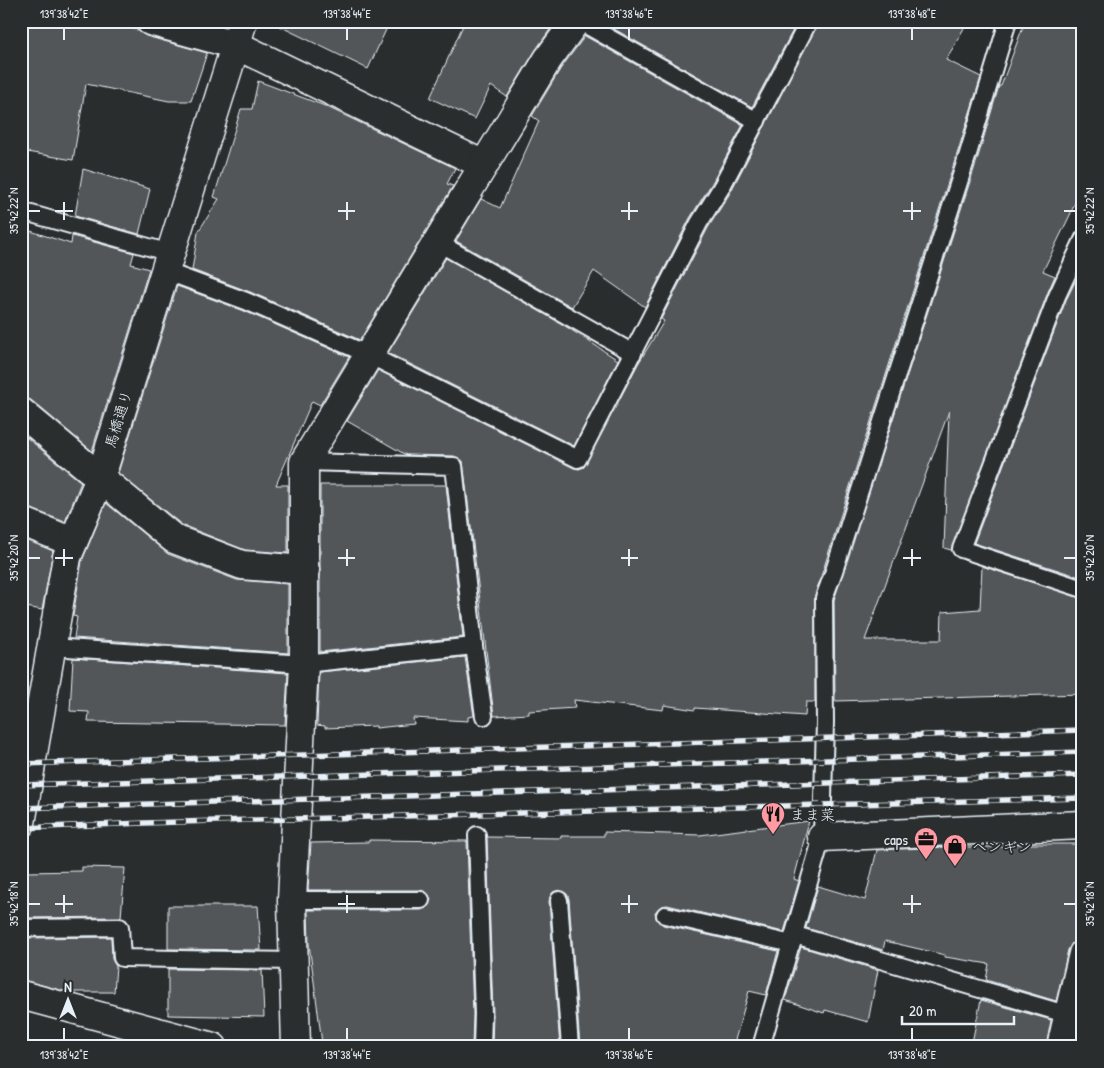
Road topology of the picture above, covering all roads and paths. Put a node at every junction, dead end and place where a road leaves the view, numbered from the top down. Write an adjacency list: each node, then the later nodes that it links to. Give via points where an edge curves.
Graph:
1 (150, 21): 5 (street)
2 (578, 21): 6 (lane); 7 (street, via 548,59)
3 (809, 21): 6 (lane)
4 (1008, 21): 30 (lane, via 966,162 824,598)
5 (240, 33): 7 (street); 11 (street, 馬橋通り)
6 (756, 121): 13 (lane, via 722,188 698,223)
7 (484, 165): 10 (street)
8 (21, 211): 11 (lane)
9 (1083, 240): 12 (lane)
10 (438, 242): 13 (lane); 14 (street)
11 (167, 262): 14 (lane); 17 (street, 馬橋通り)
12 (1076, 272): 21 (lane, via 1057,296 961,549)
13 (633, 353): 14 (lane, via 578,459)
14 (369, 355): 16 (street)
15 (21, 412): 17 (street)
16 (304, 462): 20 (street); 22 (lane, via 454,466)
17 (100, 476): 19 (street, 馬橋通り); 20 (street, via 174,538 242,565)
18 (21, 521): 19 (street)
19 (72, 542): 23 (street, 馬橋通り)
20 (305, 570): 24 (street)
21 (1083, 589)
22 (474, 646): 24 (lane); 26 (lane)
23 (52, 647): 24 (lane); 25 (street, 馬橋通り)
24 (304, 664): 31 (street)
25 (31, 714): 27 (street, 馬橋通り)
26 (484, 716)
27 (21, 823)
28 (1083, 825): 30 (street)
29 (477, 835): 43 (lane)
30 (822, 837): 36 (lane)
31 (292, 900): 32 (lane); 38 (street)
32 (421, 900)
33 (559, 900): 44 (lane)
34 (666, 915): 36 (lane)
35 (21, 928): 38 (lane, via 120,927 122,958)
36 (793, 940): 40 (lane); 45 (lane)
37 (1083, 954): 40 (street)
38 (294, 961): 42 (street)
39 (21, 995): 41 (street)
40 (1068, 1015): 46 (street)
41 (213, 1047)
42 (296, 1047)
43 (482, 1047)
44 (570, 1047)
45 (761, 1047)
46 (1062, 1047)

